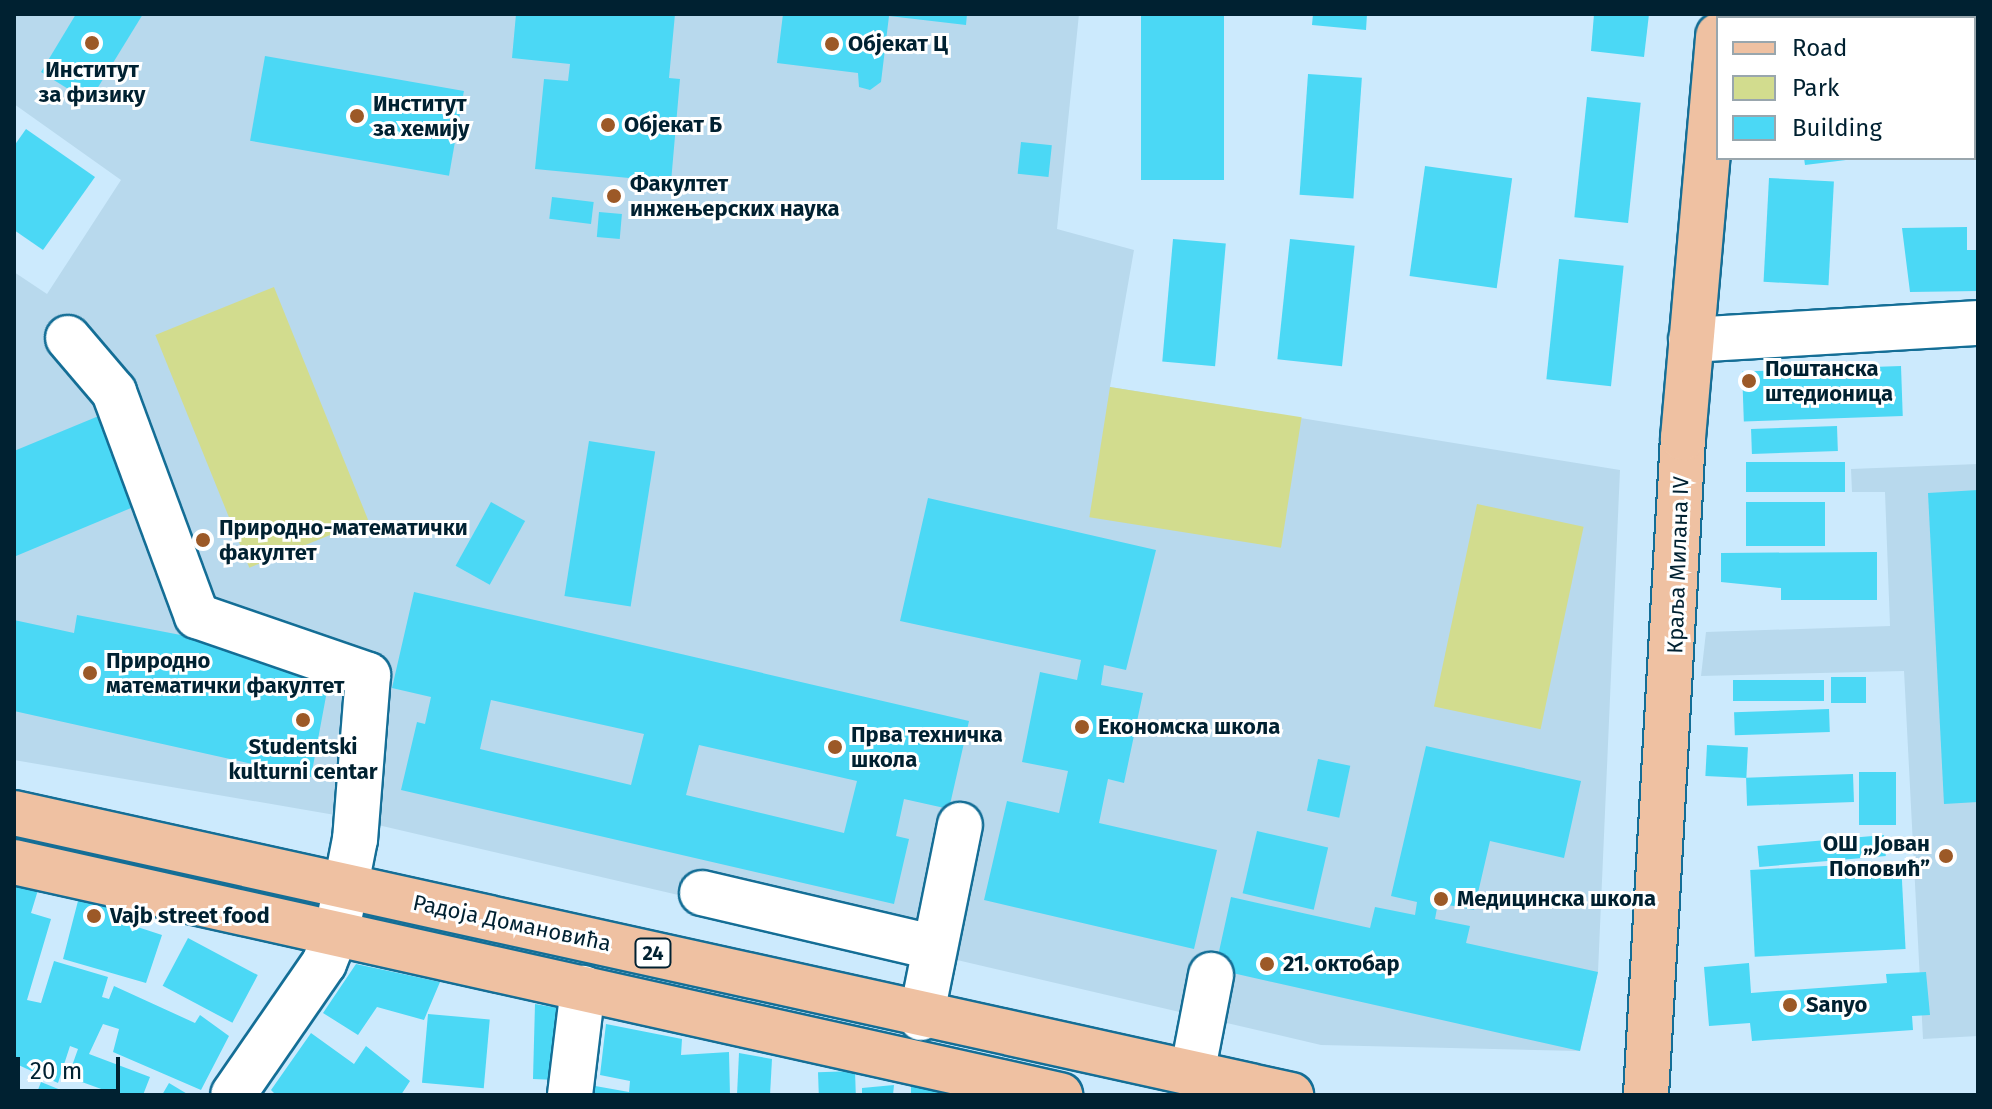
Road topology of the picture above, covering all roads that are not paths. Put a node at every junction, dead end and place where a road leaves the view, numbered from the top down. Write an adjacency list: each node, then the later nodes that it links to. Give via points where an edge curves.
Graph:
1 (1716, 59): 4 (main road, Краља Милана IV)
2 (1978, 323): 4 (street)
3 (68, 338): 8 (street, via 114,392 197,616 368,675)
4 (1691, 340): 20 (main road, Краља Милана IV)
5 (14, 813): 8 (main road, Радоја Домановића / 24)
6 (960, 825): 11 (street)
7 (14, 862): 10 (main road, Радоја Домановића / 24)
8 (347, 888): 10 (street); 14 (main road, Радоја Домановића / 24)
9 (702, 893): 11 (street)
10 (337, 931): 13 (main road, Радоја Домановића / 24); 16 (street, via 324,963)
11 (933, 947): 14 (street)
12 (1211, 975): 15 (street)
13 (583, 988): 17 (street); 18 (main road, Радоја Домановића / 24)
14 (921, 1018): 15 (main road, Радоја Домановића / 24)
15 (1192, 1074): 19 (main road, Радоја Домановића / 24)
16 (233, 1095)
17 (570, 1095)
18 (1060, 1095)
19 (1291, 1095)
20 (1646, 1095)

